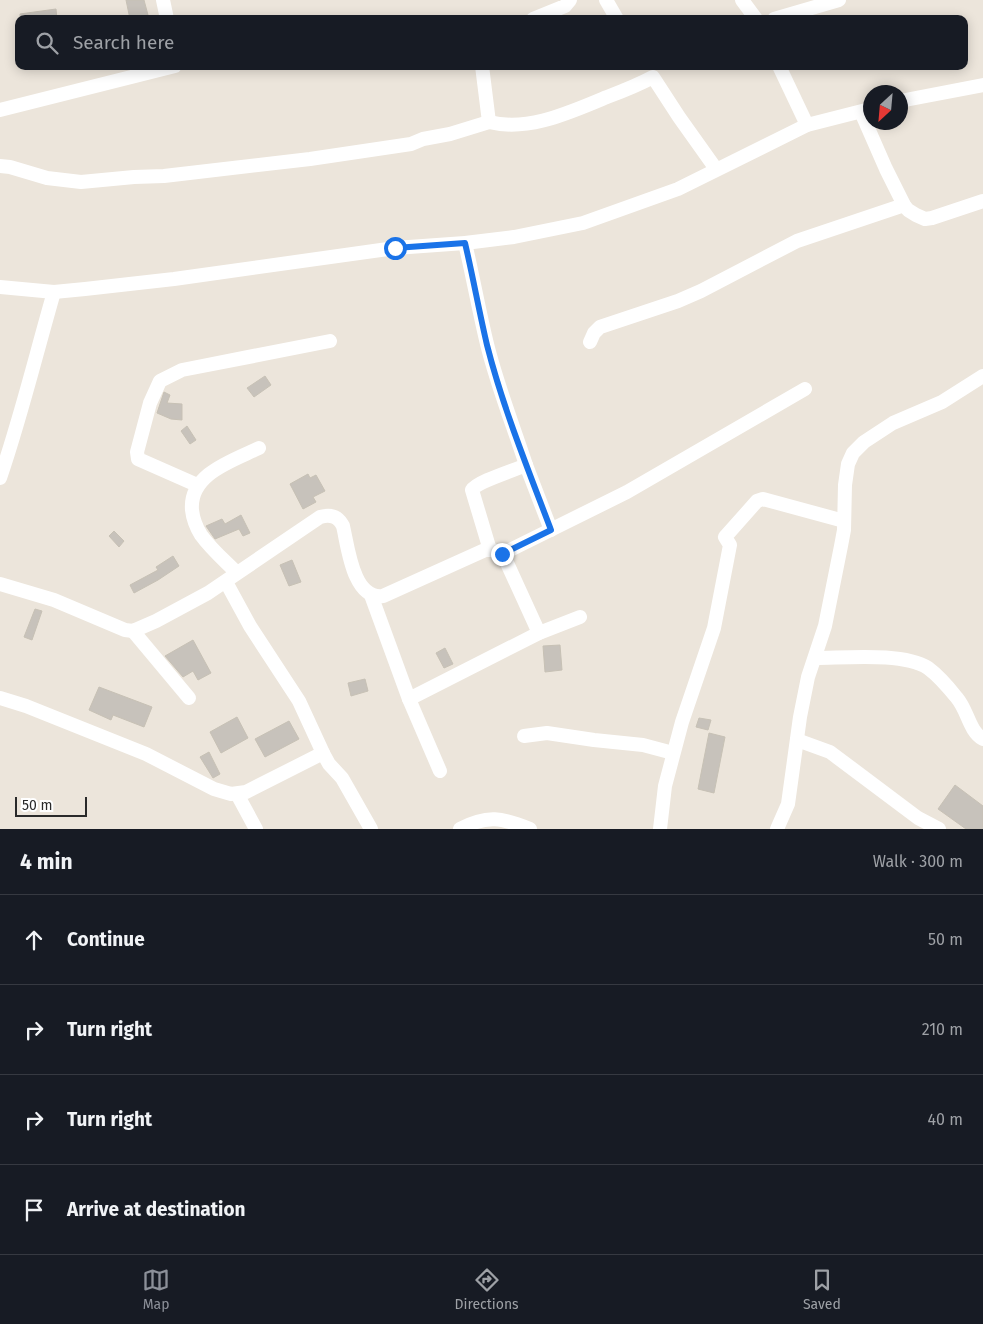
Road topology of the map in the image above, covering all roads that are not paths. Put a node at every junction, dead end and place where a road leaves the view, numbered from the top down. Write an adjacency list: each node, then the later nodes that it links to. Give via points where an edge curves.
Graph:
1 (163, 0): 6 (street)
2 (570, 0): 7 (street, via 565,6)
3 (606, 0): 8 (street)
4 (742, 0): 9 (street)
5 (838, 0): 10 (street)
6 (166, 15)
7 (544, 15)
8 (615, 15)
9 (753, 15)
10 (787, 15)
11 (159, 70): 17 (street)
12 (482, 70): 19 (street)
13 (781, 70): 20 (street)
14 (650, 71): 19 (street, via 630,88 547,120 501,125); 23 (street)
15 (983, 85): 16 (street)
16 (908, 99)
17 (0, 110)
18 (863, 111): 20 (street)
19 (489, 122): 22 (street, via 399,147 164,176 81,182 47,178)
20 (807, 125): 23 (street)
21 (873, 130): 25 (street, via 886,169)
22 (0, 166)
23 (716, 169): 26 (street, via 678,189 583,223)
24 (983, 202): 25 (street, via 932,218 916,215)
25 (904, 205): 30 (street, via 796,240 701,291 600,327)
26 (465, 243): 28 (street, via 395,248); 34 (street, via 496,377)
27 (0, 287): 28 (street)
28 (54, 292): 35 (street)
29 (330, 341): 36 (street, via 182,370 160,381 150,403 138,459)
30 (590, 342)
31 (983, 376): 37 (street, via 942,402 893,424 853,453 845,485)
32 (805, 389): 38 (street, via 627,492)
33 (259, 448): 36 (street, via 224,464)
34 (526, 465): 38 (street); 39 (street, via 477,484 472,490)
35 (0, 478)
36 (197, 485): 40 (street, via 192,495 195,524)
37 (844, 521): 47 (street, via 827,617); 55 (street, via 763,499 757,501 725,537 730,545 714,628)
38 (551, 530): 39 (street)
39 (496, 552): 43 (street, via 485,550 383,596); 46 (street)
40 (236, 572): 41 (street); 43 (street, via 320,517 331,516 344,526 360,585)
41 (226, 582): 45 (street); 54 (street, via 299,701)
42 (0, 584): 45 (street, via 54,600)
43 (371, 595): 50 (street)
44 (580, 617): 46 (street)
45 (133, 631): 49 (street)
46 (539, 633): 50 (street)
47 (815, 658): 52 (street, via 808,677); 53 (street, via 898,658 916,663 928,669 959,700 976,735)
48 (0, 698): 57 (street, via 146,754 214,789)
49 (189, 698)
50 (409, 699): 56 (street)
51 (524, 736): 55 (street, via 547,732 643,745)
52 (797, 740): 63 (street, via 788,804); 64 (street, via 830,752 918,818)
53 (983, 740)
54 (324, 753): 57 (street); 59 (street)
55 (673, 753): 62 (street)
56 (440, 771)
57 (237, 794): 58 (street)
58 (256, 829)
59 (371, 829)
60 (460, 829): 61 (street, via 493,818)
61 (530, 829)
62 (660, 829)
63 (777, 829)
64 (939, 829)

